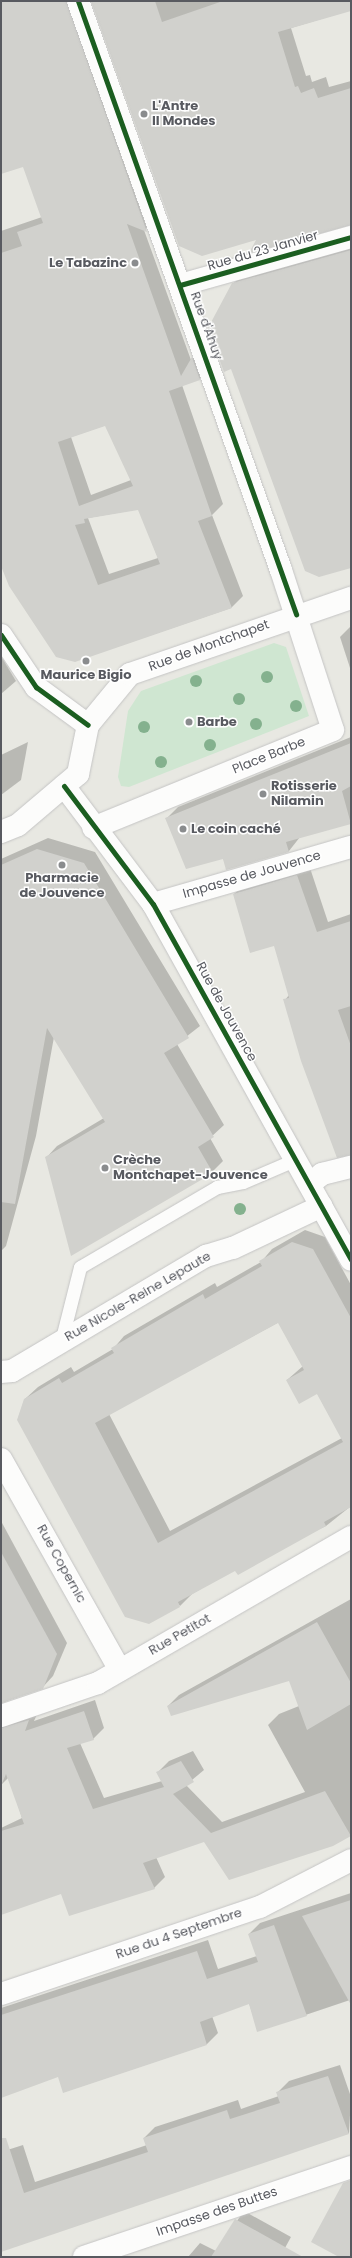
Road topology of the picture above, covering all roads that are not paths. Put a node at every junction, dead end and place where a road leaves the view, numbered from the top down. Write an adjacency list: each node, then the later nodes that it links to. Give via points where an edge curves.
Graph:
1 (78, 1): 3 (street, Rue d'Ahuy)
2 (351, 237): 3 (street, Rue du 23 Janvier)
3 (180, 285): 5 (street, Rue d'Ahuy)
4 (351, 598): 5 (street, Rue de Montchapet)
5 (296, 614): 7 (street, Rue de Montchapet, via 130,674); 9 (street, Place Barbe, via 333,730)
6 (1, 635): 7 (street, via 36,687)
7 (88, 725): 8 (street, via 78,774)
8 (64, 786): 9 (street, Rue de Jouvence); 10 (street, via 18,825)
9 (92, 828): 12 (street, Rue de Jouvence)
10 (1, 832)
11 (351, 847): 12 (street, Impasse de Jouvence)
12 (153, 904): 13 (street, Rue de Jouvence)
13 (297, 1159): 15 (street, Rue de Jouvence); 18 (lane, via 244,1182 217,1187 80,1267)
14 (351, 1166): 15 (street, via 322,1174)
15 (310, 1184): 16 (street, Rue de Jouvence)
16 (322, 1206): 17 (street, Rue de Jouvence); 18 (street, Rue Nicole-Reine Lepaute, via 233,1248 206,1256)
17 (351, 1260)
18 (61, 1342): 19 (street, Rue Nicole-Reine Lepaute, via 12,1371)
19 (1, 1372)
20 (1, 1459): 22 (street, Rue Copernic)
21 (351, 1537): 22 (street, Rue Petitot)
22 (120, 1670): 23 (street, Rue Petitot, via 98,1683)
23 (1, 1716)
24 (351, 1860): 25 (street, Rue du 4 Septembre, via 260,1907)
25 (1, 1994)
26 (351, 2167): 27 (street, Impasse des Buttes)
27 (84, 2257)

